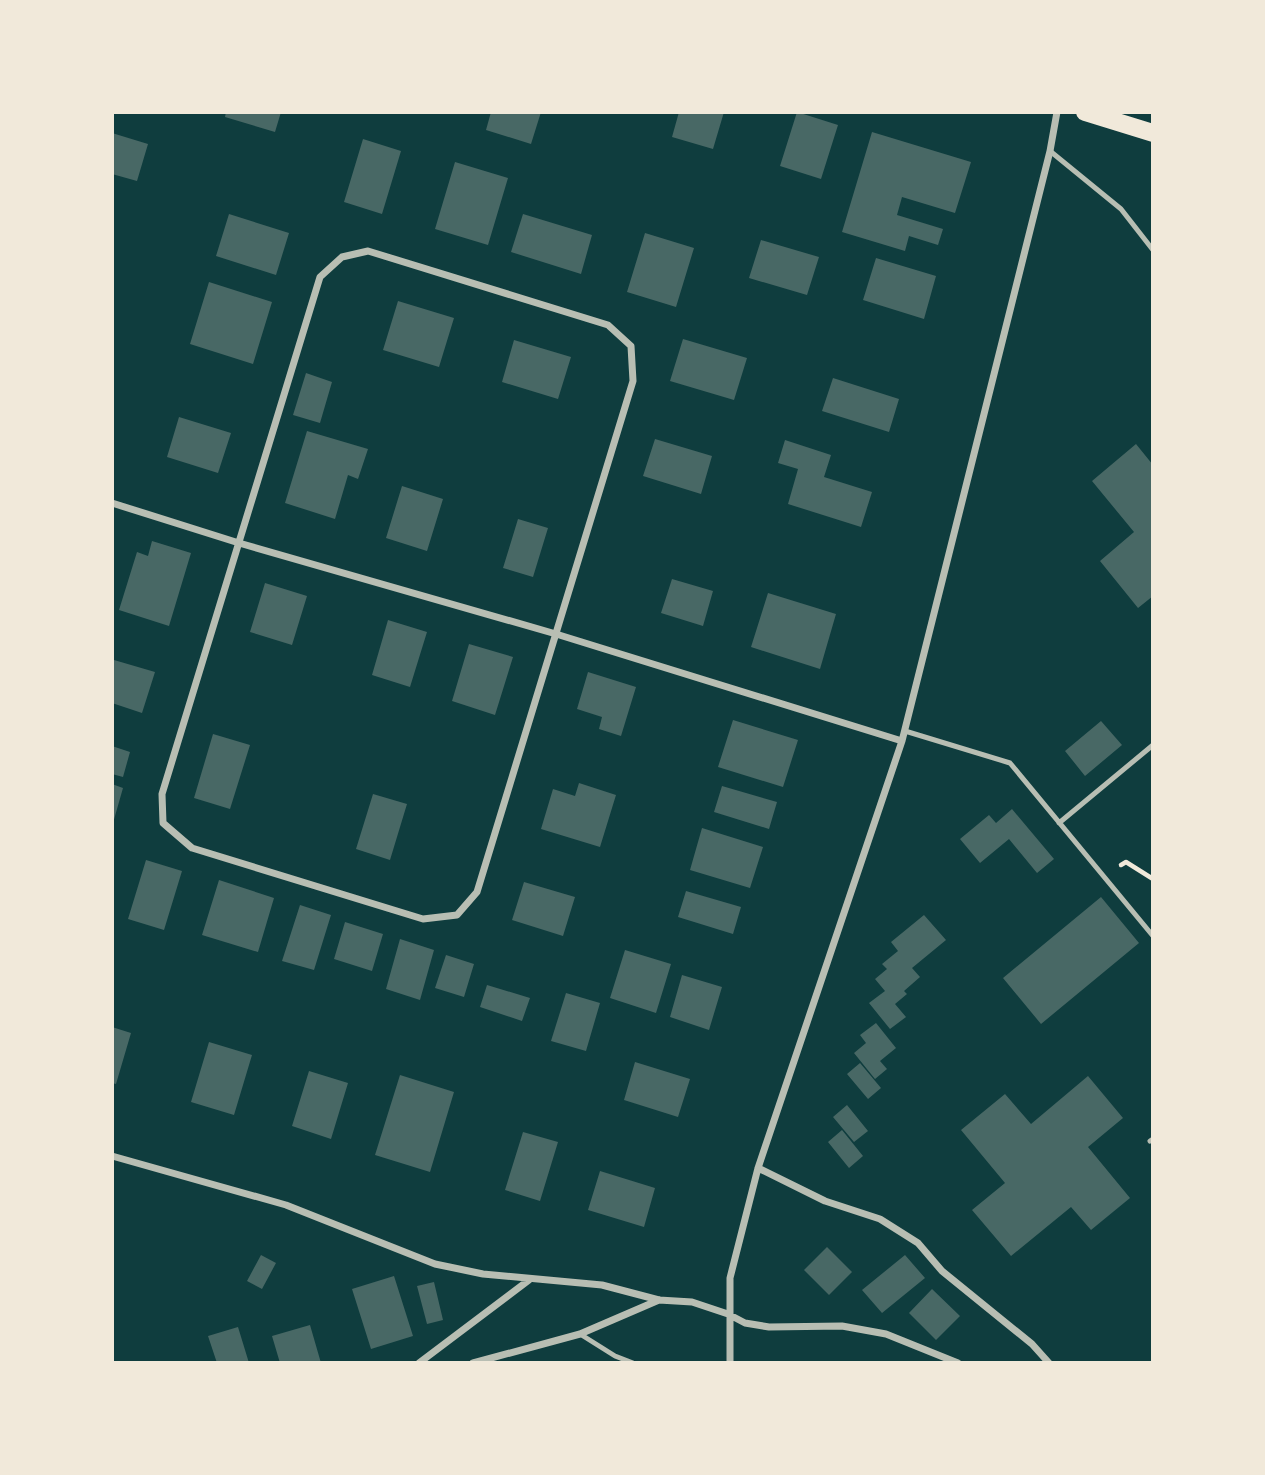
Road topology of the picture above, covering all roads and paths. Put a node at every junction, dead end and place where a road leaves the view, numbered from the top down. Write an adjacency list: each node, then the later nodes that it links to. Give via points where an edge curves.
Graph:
1 (1057, 112): 4 (street)
2 (1085, 112): 3 (main road)
3 (1153, 133)
4 (1050, 151): 5 (lane, via 1121,209); 9 (street)
5 (1153, 250)
6 (112, 503): 7 (street)
7 (239, 543): 8 (street); 8 (street, via 162,794 163,823 192,848 423,919 457,915 477,892); 8 (street, via 320,277 342,257 368,251 608,325 632,346 634,381)
8 (556, 634): 10 (street)
9 (905, 731): 10 (street); 12 (lane, via 1010,763)
10 (902, 741): 15 (street)
11 (1153, 745): 12 (lane)
12 (1059, 823): 13 (lane)
13 (1153, 936)
14 (112, 1156): 16 (street, via 286,1205 435,1264)
15 (758, 1168): 18 (street, via 730,1278); 25 (street, via 825,1201 880,1219 918,1243 942,1271)
16 (529, 1279): 17 (street, via 602,1285); 20 (street)
17 (659, 1300): 18 (street, via 692,1302); 19 (street)
18 (729, 1314): 23 (street); 24 (street, via 745,1324 842,1326 886,1334)
19 (580, 1334): 21 (street); 22 (lane)
20 (419, 1363)
21 (472, 1363)
22 (633, 1363)
23 (730, 1363)
24 (958, 1363)
25 (1049, 1363)

